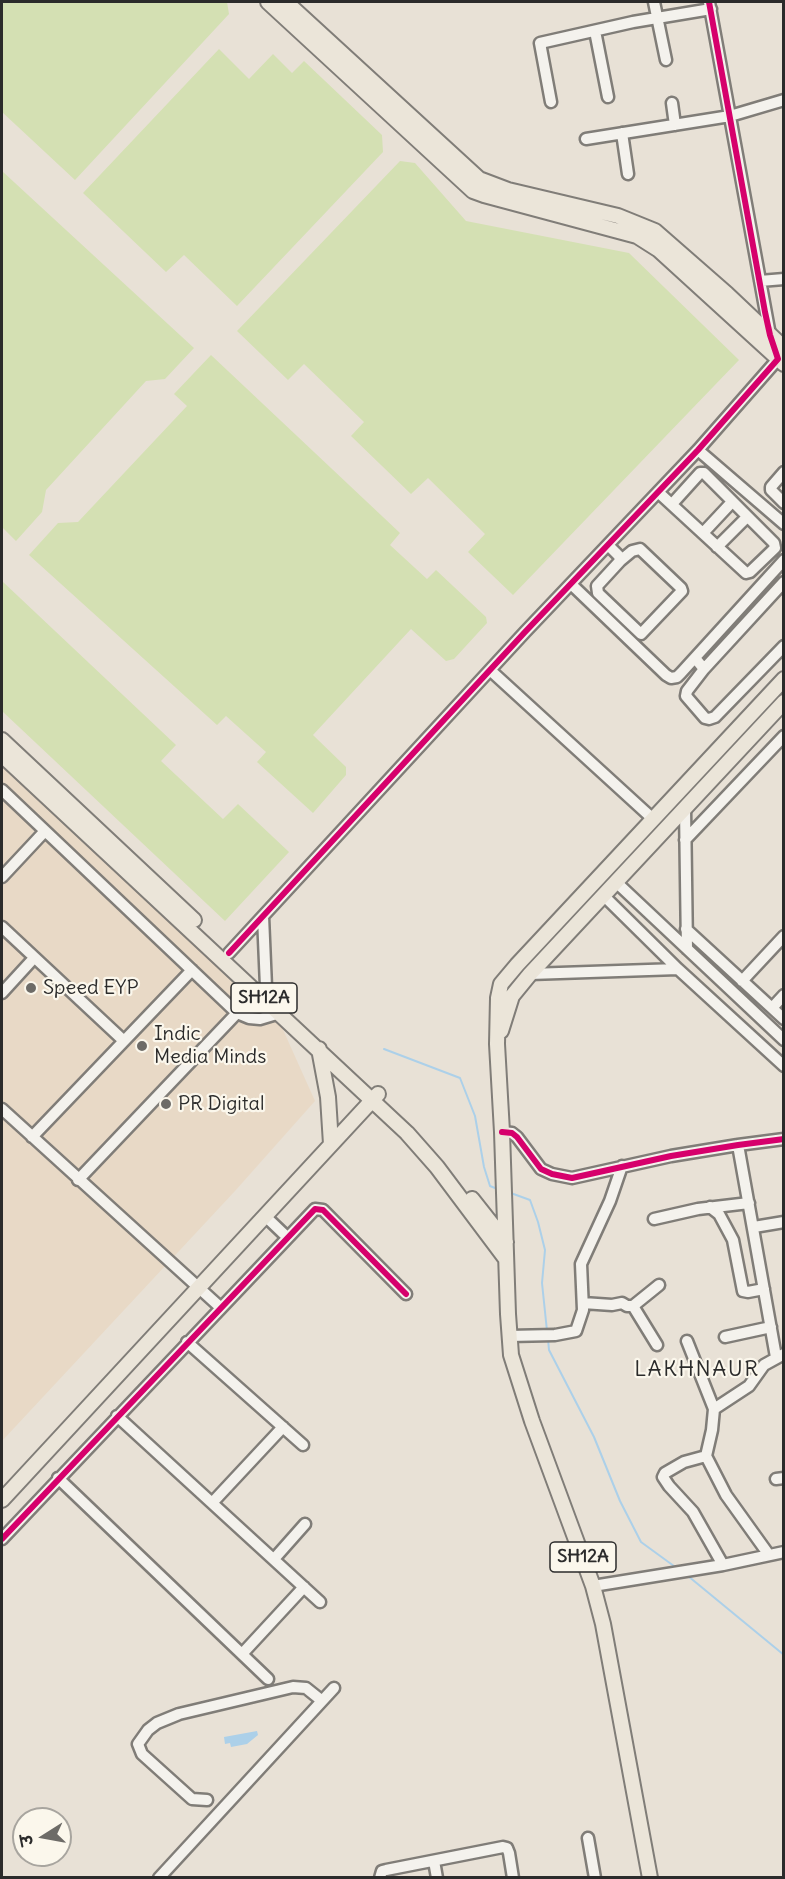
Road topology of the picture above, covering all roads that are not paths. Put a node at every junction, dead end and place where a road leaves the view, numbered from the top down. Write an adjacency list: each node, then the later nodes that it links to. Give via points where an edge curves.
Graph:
1 (654, 2): 4 (street)
2 (710, 5): 4 (street); 11 (street)
3 (284, 6): 18 (main road, via 479,179 508,190 618,216 655,231); 19 (main road, via 473,191 637,236 659,250)
4 (657, 19): 5 (street); 6 (street)
5 (595, 31): 7 (street); 9 (street, via 540,43)
6 (666, 60)
7 (608, 97)
8 (783, 100): 11 (street)
9 (551, 102)
10 (672, 103): 12 (street)
11 (730, 116): 12 (street); 17 (street)
12 (675, 125): 13 (street)
13 (622, 133): 14 (street); 15 (street)
14 (586, 139)
15 (628, 174)
16 (783, 279): 17 (street)
17 (760, 281): 18 (street)
18 (770, 335): 19 (main road)
19 (782, 357): 20 (street)
20 (698, 450): 22 (street); 27 (street)
21 (783, 472): 24 (street, via 771,490)
22 (658, 492): 25 (street); 29 (street)
23 (732, 502): 25 (street, via 700,473); 26 (street); 28 (street)
24 (783, 503)
25 (672, 504): 28 (street)
26 (747, 517): 30 (street); 30 (street, via 775,548 746,573)
27 (783, 524)
28 (703, 533): 30 (street)
29 (609, 544): 31 (street); 34 (street)
30 (717, 547)
31 (620, 561): 31 (street, via 597,586 598,593 641,634 682,591 640,549)
32 (781, 568): 36 (street)
33 (783, 582): 37 (street)
34 (571, 584): 36 (street, via 671,678 677,677); 38 (street)
35 (783, 646): 37 (street, via 709,719 686,696)
36 (695, 658): 37 (street)
37 (704, 669)
38 (490, 670): 46 (street); 52 (street)
39 (783, 679): 46 (main road, SH12A)
40 (783, 702): 45 (main road)
41 (783, 735): 48 (street)
42 (2, 740): 57 (main road, SH12A)
43 (2, 755): 57 (main road, SH12A)
44 (2, 790): 47 (street)
45 (685, 808): 48 (street); 50 (main road)
46 (653, 819): 72 (main road, SH12A, via 501,984)
47 (45, 831): 49 (street); 60 (street)
48 (685, 840): 54 (street)
49 (2, 877)
50 (616, 882): 51 (main road); 56 (street)
51 (603, 895): 59 (street); 61 (main road)
52 (263, 916): 57 (street); 63 (street)
53 (2, 927): 58 (street)
54 (686, 929): 56 (street); 62 (street)
55 (783, 936): 62 (street)
56 (687, 949): 70 (street)
57 (226, 956): 63 (main road, SH12A); 68 (main road, SH12A)
58 (34, 958): 64 (street); 71 (street)
59 (678, 969): 61 (street); 74 (street)
60 (192, 970): 67 (street); 71 (street)
61 (530, 974): 72 (main road, via 512,996)
62 (742, 981): 66 (street)
63 (266, 987): 75 (main road, SH12A)
64 (2, 993)
65 (783, 995): 66 (street)
66 (772, 1008): 69 (street)
67 (237, 1013): 68 (street, via 260,1019); 83 (street)
68 (280, 1013): 73 (main road, SH12A)
69 (783, 1019)
70 (783, 1040)
71 (124, 1041): 78 (street)
72 (497, 1044): 77 (main road, SH12A)
73 (319, 1049): 75 (main road, SH12A); 80 (main road)
74 (783, 1066)
75 (376, 1096): 80 (main road); 91 (main road, SH12A, via 414,1128); 92 (main road, SH12A, via 437,1167)
76 (2, 1109): 78 (street)
77 (502, 1132): 82 (street, via 517,1137 541,1169 552,1174 572,1178); 91 (main road, SH12A)
78 (32, 1137): 83 (street)
79 (783, 1139): 81 (street)
80 (332, 1144): 86 (main road)
81 (738, 1145): 82 (street); 84 (street)
82 (622, 1166): 97 (street, via 581,1264)
83 (78, 1180): 94 (street)
84 (749, 1203): 85 (street); 89 (street)
85 (710, 1207): 87 (street); 95 (street, via 719,1214 733,1240 743,1291)
86 (264, 1216): 90 (street); 94 (main road)
87 (654, 1219)
88 (783, 1222): 89 (street)
89 (754, 1227): 95 (street)
90 (287, 1237): 96 (street, via 312,1211 320,1208); 99 (street)
91 (506, 1242): 92 (main road, SH12A / SH12A)
92 (506, 1259): 101 (main road, SH12A / SH12A)
93 (659, 1285): 98 (street)
94 (199, 1287): 99 (street); 113 (main road)
95 (764, 1288): 100 (street)
96 (406, 1294)
97 (583, 1303): 98 (street); 101 (street, via 576,1331)
98 (633, 1306): 105 (street)
99 (220, 1308): 104 (street)
100 (771, 1327): 102 (street); 106 (street)
101 (509, 1336): 121 (main road, SH12A / SH12A, via 517,1378)
102 (725, 1338)
103 (687, 1341): 107 (street)
104 (187, 1342): 108 (street); 109 (street)
105 (657, 1345)
106 (780, 1355): 107 (street, via 760,1369 753,1383)
107 (714, 1409): 111 (street)
108 (117, 1416): 112 (street); 114 (street)
109 (283, 1427): 110 (street); 114 (street)
110 (303, 1445)
111 (706, 1456): 118 (street, via 726,1495); 120 (street, via 684,1462 663,1477 693,1512)
112 (58, 1478): 116 (street); 124 (street)
113 (2, 1500)
114 (212, 1503): 119 (street)
115 (305, 1524): 119 (street)
116 (2, 1539)
117 (783, 1552): 118 (street)
118 (769, 1555): 120 (street)
119 (274, 1559): 122 (street)
120 (723, 1565): 121 (street)
121 (593, 1586): 136 (main road, SH12A / SH12A)
122 (304, 1587): 123 (street); 124 (street)
123 (320, 1602)
124 (242, 1654): 125 (street)
125 (268, 1679)
126 (334, 1688): 127 (street)
127 (321, 1700): 128 (street, via 306,1688 293,1687 179,1714 148,1730 138,1744 141,1754 192,1799); 131 (street)
128 (207, 1800)
129 (588, 1838): 135 (street)
130 (434, 1861): 132 (street, via 382,1871); 133 (street); 134 (street, via 503,1847 508,1852)
131 (159, 1878)
132 (381, 1878)
133 (437, 1878)
134 (513, 1878)
135 (595, 1878)
136 (650, 1878)

